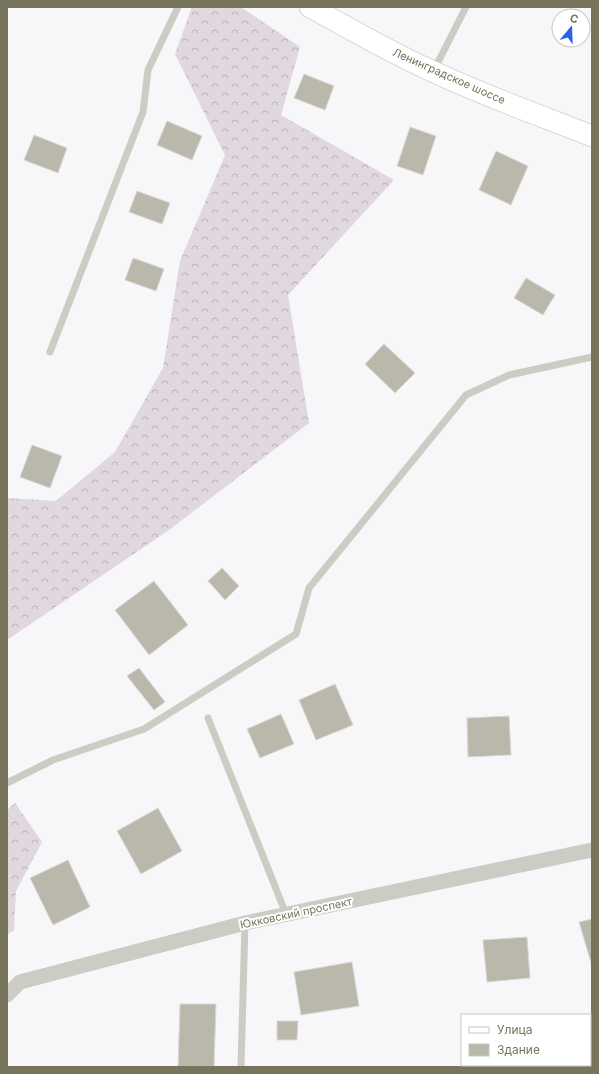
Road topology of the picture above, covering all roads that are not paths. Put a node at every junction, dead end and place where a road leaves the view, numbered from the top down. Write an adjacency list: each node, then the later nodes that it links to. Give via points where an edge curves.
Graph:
1 (178, 7): 6 (lane, via 148,70 143,112)
2 (310, 7): 4 (main road, Ленинградское шоссе)
3 (466, 7): 4 (lane)
4 (433, 72): 5 (main road, Ленинградское шоссе)
5 (592, 136)
6 (50, 352)
7 (592, 357): 9 (lane, via 510,375 466,395 309,588 296,634 144,729 53,760)
8 (208, 718): 11 (lane)
9 (7, 783)
10 (592, 850): 11 (street, Юкковский проспект)
11 (286, 914): 12 (street, Юкковский проспект)
12 (245, 923): 13 (street, Юкковский проспект, via 20,982); 14 (lane)
13 (7, 994)
14 (242, 1067)

